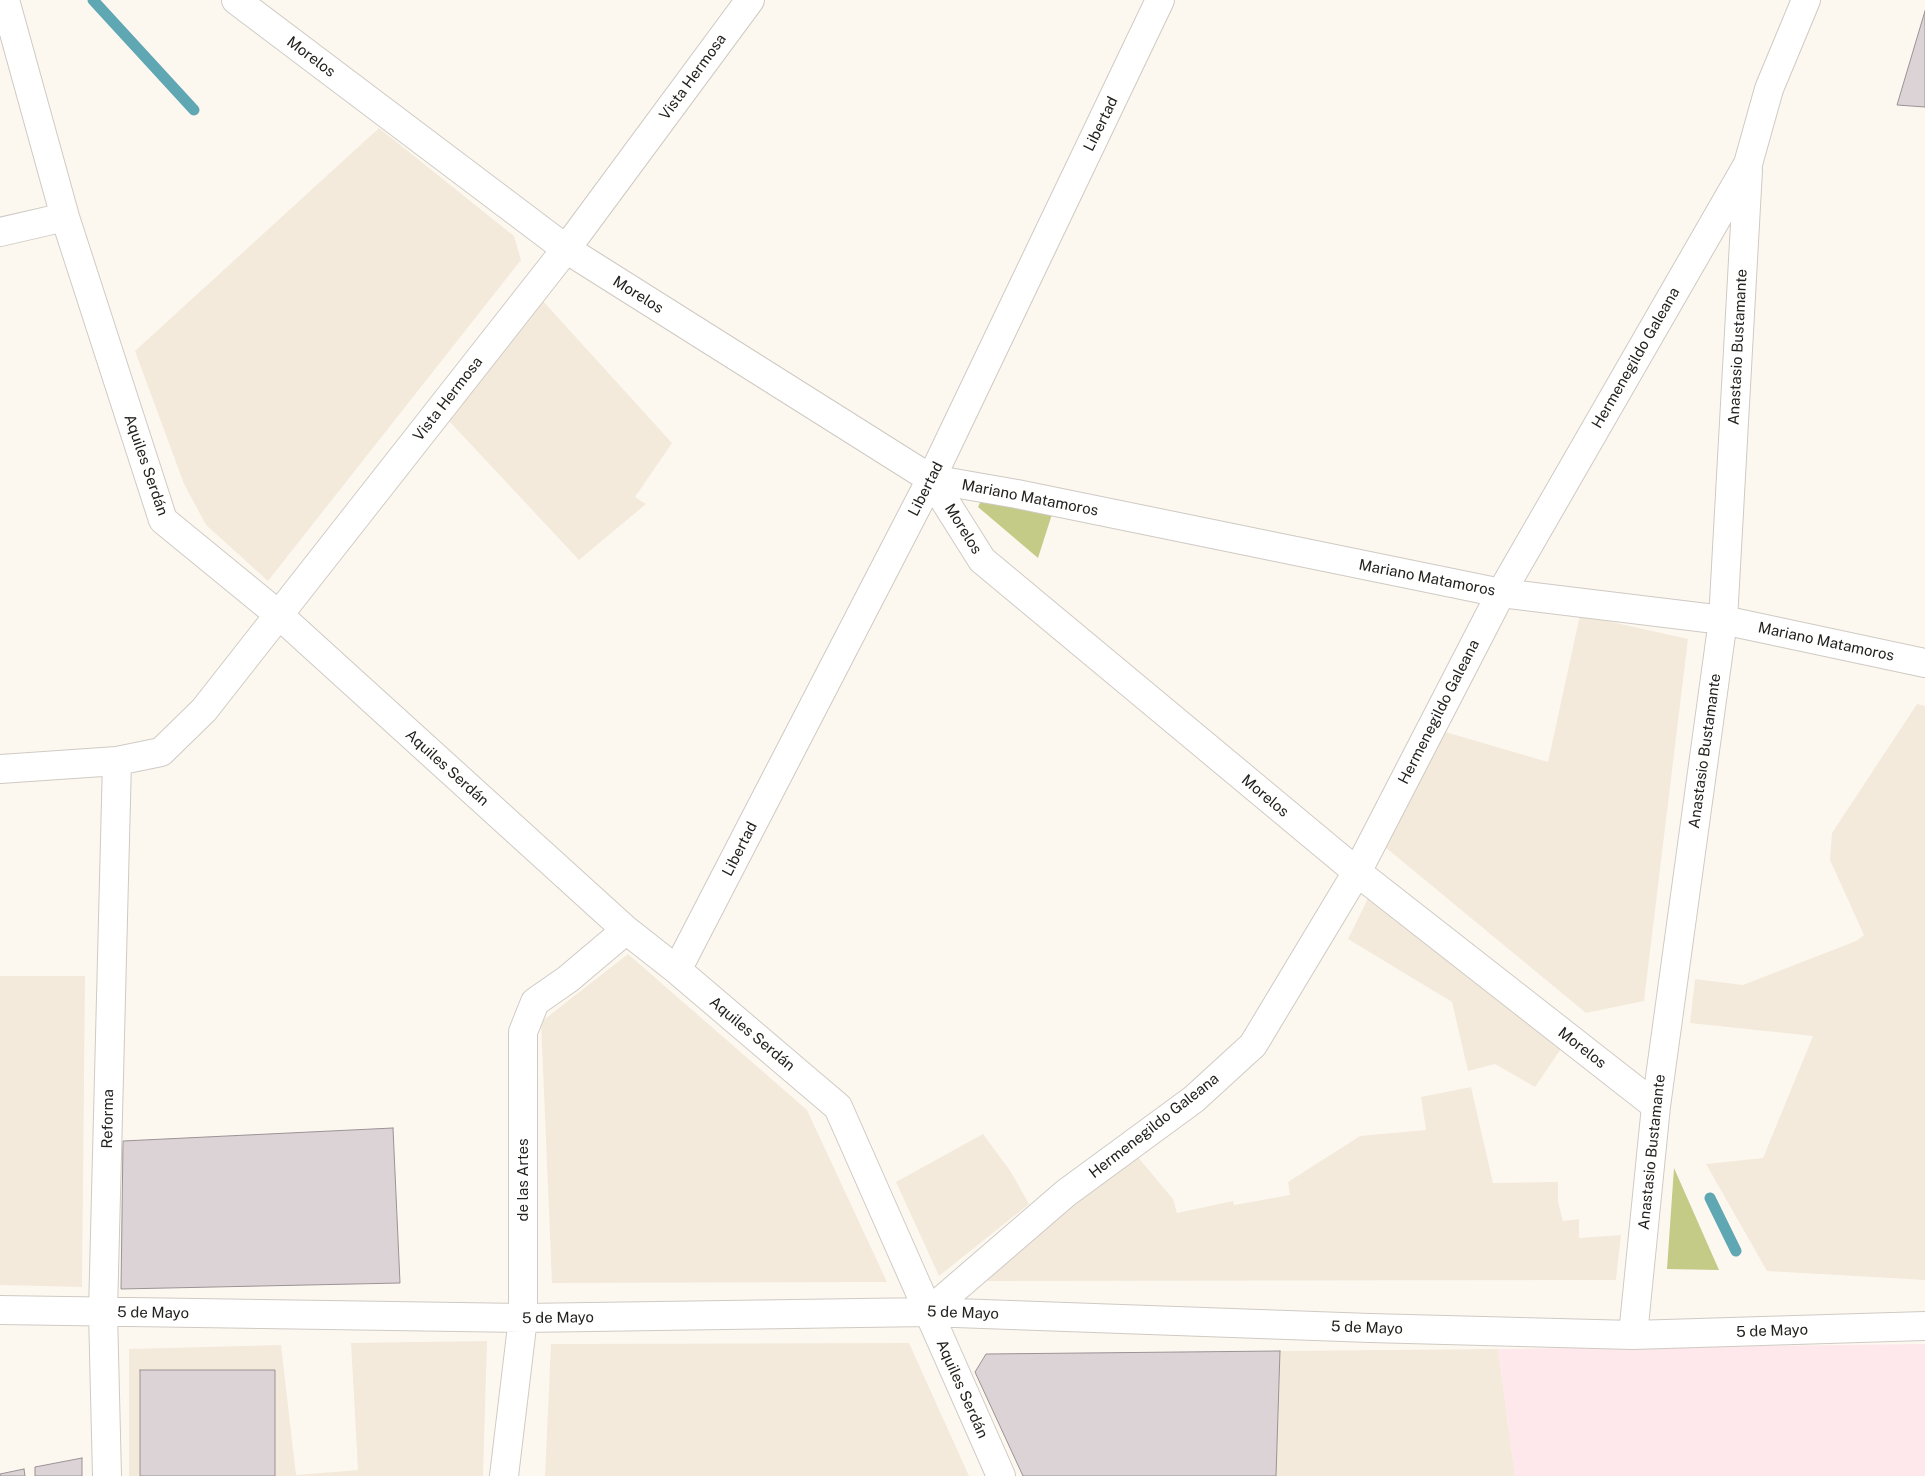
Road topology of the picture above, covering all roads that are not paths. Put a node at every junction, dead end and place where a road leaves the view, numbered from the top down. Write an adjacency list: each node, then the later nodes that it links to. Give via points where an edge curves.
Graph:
1 (5, 0): 7 (street, Aquiles Serdán)
2 (236, 0): 9 (street, Morelos)
3 (750, 0): 9 (street, Vista Hermosa)
4 (1160, 0): 10 (street, Libertad)
5 (1806, 0): 6 (street, Hermenegildo Galeana, via 1769,89)
6 (1748, 164): 11 (street, Hermenegildo Galeana); 13 (street, Anastasio Bustamante)
7 (65, 217): 8 (street); 12 (street, Aquiles Serdán, via 163,520)
8 (0, 232)
9 (566, 249): 10 (street, Morelos); 12 (street, Vista Hermosa)
10 (931, 479): 11 (street, Mariano Matamoros); 17 (street, Morelos, via 982,560); 19 (street, Libertad)
11 (1501, 593): 13 (street, Mariano Matamoros); 17 (street, Hermenegildo Galeana)
12 (279, 614): 15 (street, Vista Hermosa, via 204,710 161,752); 18 (street, Aquiles Serdán)
13 (1723, 620): 14 (street, Mariano Matamoros); 20 (street, Anastasio Bustamante)
14 (1925, 663)
15 (116, 761): 16 (street, Vista Hermosa); 22 (street, Reforma)
16 (0, 768)
17 (1357, 872): 20 (street, Morelos); 23 (street, Hermenegildo Galeana, via 1253,1044 1194,1099 1066,1193)
18 (626, 930): 19 (street, Aquiles Serdán); 24 (street, de las Artes, via 535,1002 523,1032)
19 (677, 970): 23 (street, Aquiles Serdán, via 838,1107)
20 (1656, 1106): 26 (street, Anastasio Bustamante)
21 (0, 1310): 22 (street, 5 de Mayo)
22 (103, 1312): 24 (street, 5 de Mayo); 27 (street, Reforma)
23 (928, 1312): 24 (street, 5 de Mayo); 26 (street, 5 de Mayo); 29 (street, Aquiles Serdán)
24 (523, 1318): 28 (street, de las Artes)
25 (1925, 1326): 26 (street, 5 de Mayo)
26 (1633, 1335)
27 (107, 1476)
28 (504, 1476)
29 (1001, 1476)

